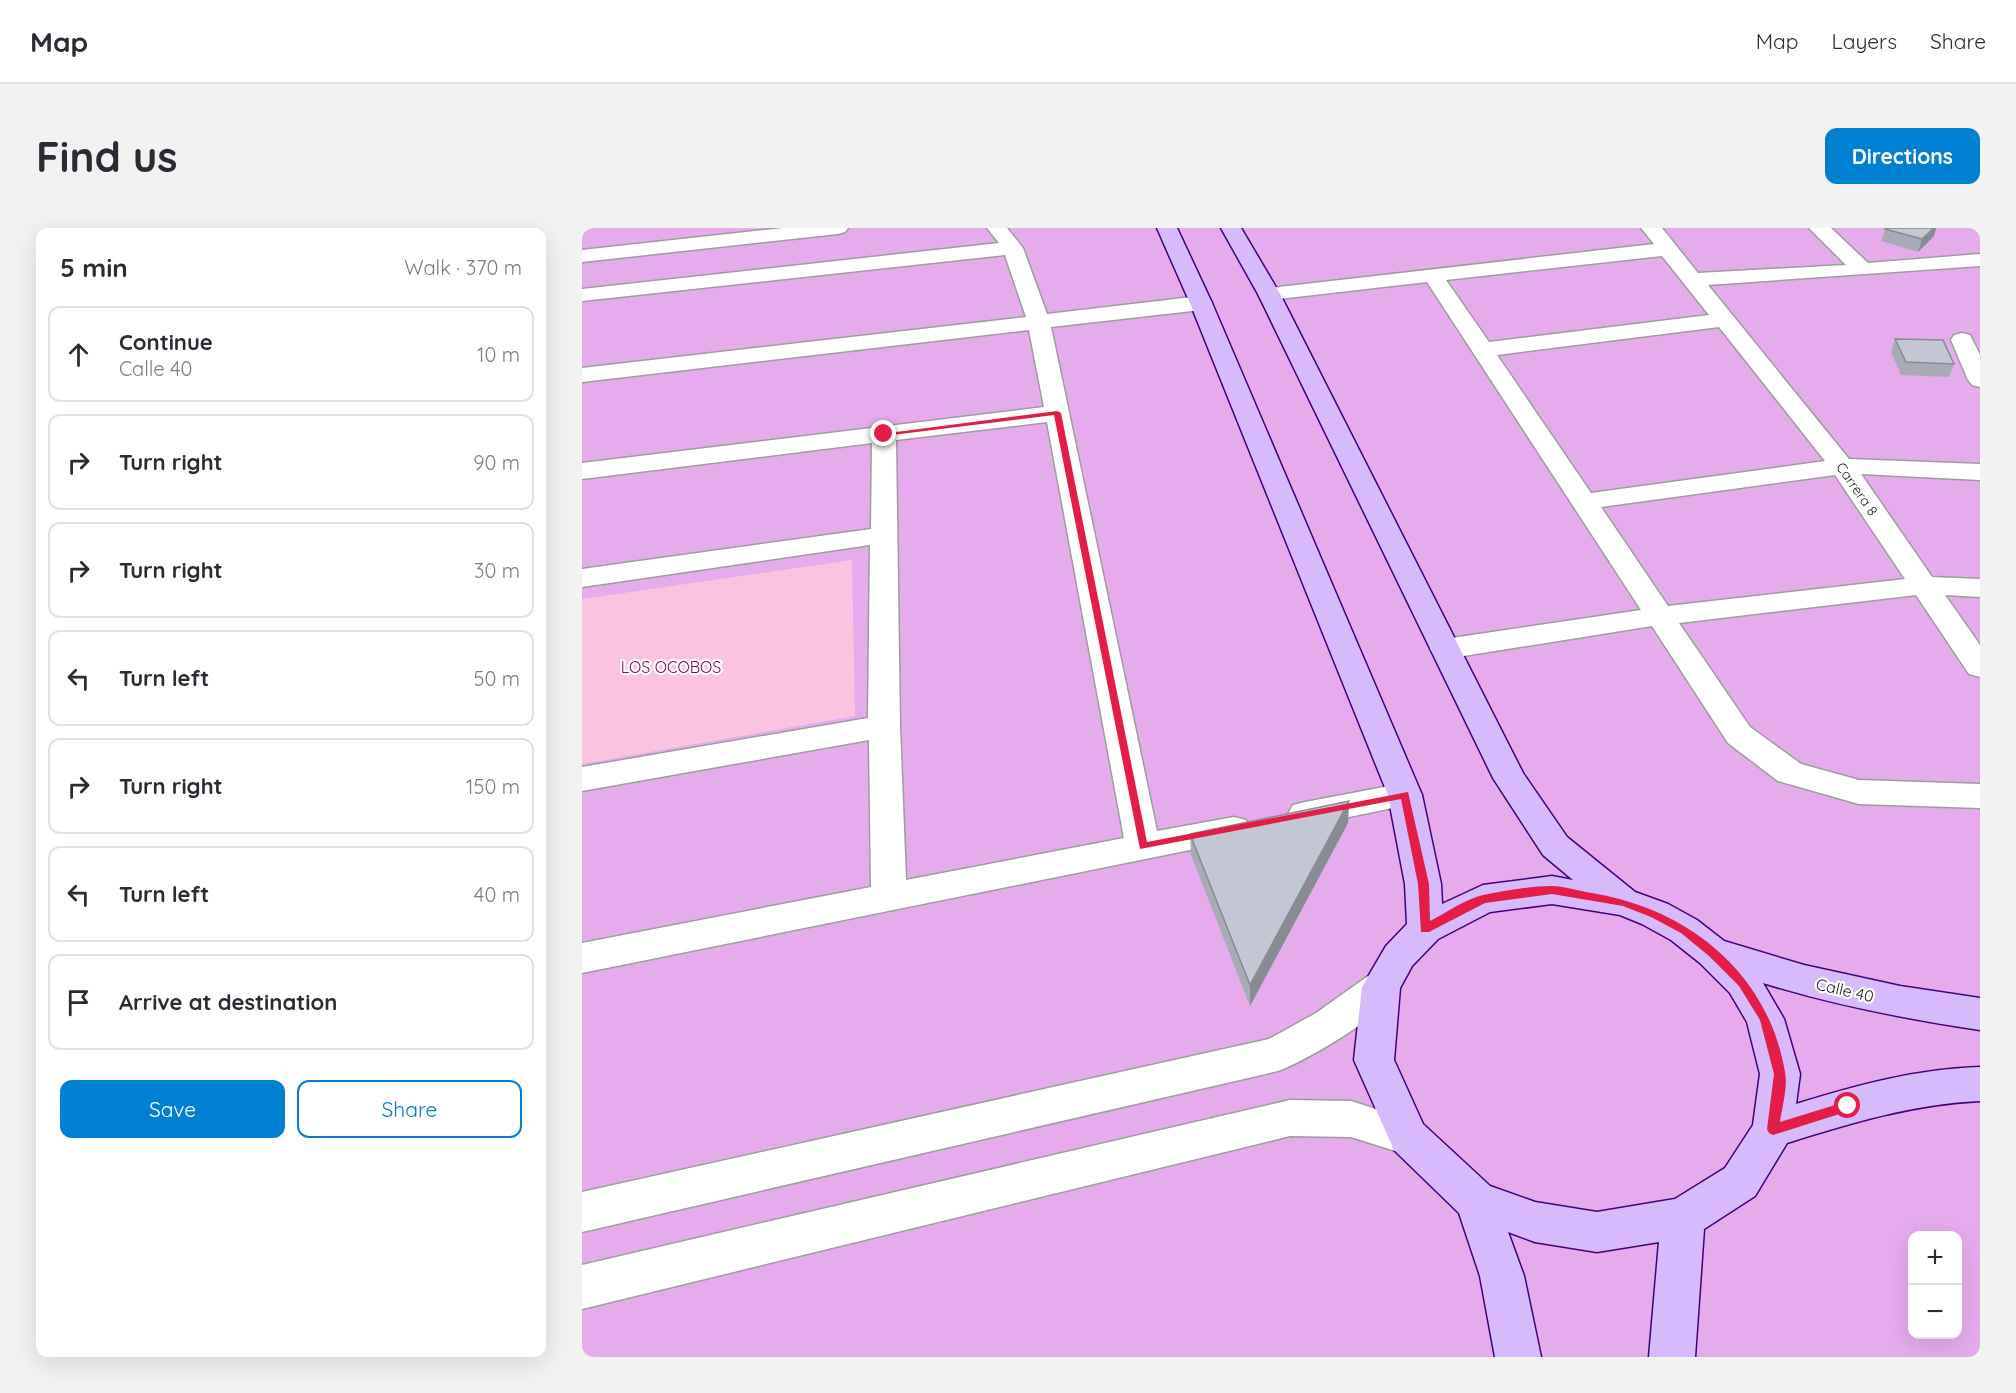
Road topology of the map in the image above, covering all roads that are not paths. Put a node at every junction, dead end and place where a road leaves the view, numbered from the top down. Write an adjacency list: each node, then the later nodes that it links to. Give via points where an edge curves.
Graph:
1 (838, 228): 7 (street)
2 (1167, 228): 17 (main road)
3 (1231, 228): 4 (street); 15 (main road)
4 (1237, 228)
5 (1651, 228): 9 (street, Carrera 8)
6 (1819, 228): 12 (street)
7 (757, 232): 10 (street)
8 (1005, 238): 16 (street); 19 (street)
9 (1667, 249): 13 (street); 14 (street, Carrera 8)
10 (582, 256)
11 (1980, 260): 12 (street)
12 (1863, 270): 14 (street)
13 (1433, 276): 15 (street); 21 (street)
14 (1693, 280): 18 (street, Carrera 8)
15 (1269, 294): 35 (main road)
16 (582, 295)
17 (1202, 303): 19 (street); 39 (main road)
18 (1722, 320): 21 (street); 26 (street, Carrera 8)
19 (1040, 322): 22 (street); 24 (street)
20 (1962, 340): 23 (street)
21 (1481, 350): 29 (street)
22 (582, 375)
23 (1980, 380)
24 (1057, 413): 25 (street); 41 (street)
25 (884, 434): 27 (street); 30 (street)
26 (1842, 466): 28 (street); 29 (street); 32 (street, Carrera 8)
27 (582, 471)
28 (1980, 472)
29 (1582, 502): 34 (street)
30 (884, 535): 31 (street); 37 (street)
31 (582, 578)
32 (1924, 585): 33 (street); 34 (street); 36 (street, Carrera 8)
33 (1980, 588)
34 (1658, 616): 35 (street); 40 (street, via 1739,735 1790,773 1859,792)
35 (1445, 649): 43 (main road, via 1509,778 1555,846)
36 (1980, 667)
37 (884, 726): 38 (street); 42 (street)
38 (582, 779)
39 (1405, 795): 41 (street); 44 (main road, via 1423,884)
40 (1980, 796)
41 (1143, 846): 42 (street)
42 (890, 897): 46 (street)
43 (1624, 902): 44 (main road, via 1552,890 1483,899); 45 (main road, via 1684,930)
44 (1425, 929): 47 (main road, via 1399,956)
45 (1713, 953): 48 (main road, Calle 40, via 1889,1000); 50 (main road, via 1743,982 1765,1019 1780,1074)
46 (582, 958)
47 (1381, 987): 51 (main road, via 1374,1060); 53 (street, via 1330,1024 1278,1054)
48 (1980, 1014)
49 (1980, 1084): 50 (main road, via 1898,1091)
50 (1773, 1129): 54 (main road, via 1740,1182)
51 (1408, 1137): 52 (main road); 55 (street, via 1351,1119 1290,1118)
52 (1476, 1201): 54 (main road, via 1535,1222 1597,1232); 56 (main road, via 1502,1275)
53 (582, 1212)
54 (1683, 1218): 57 (main road)
55 (582, 1287)
56 (1518, 1357)
57 (1672, 1357)

